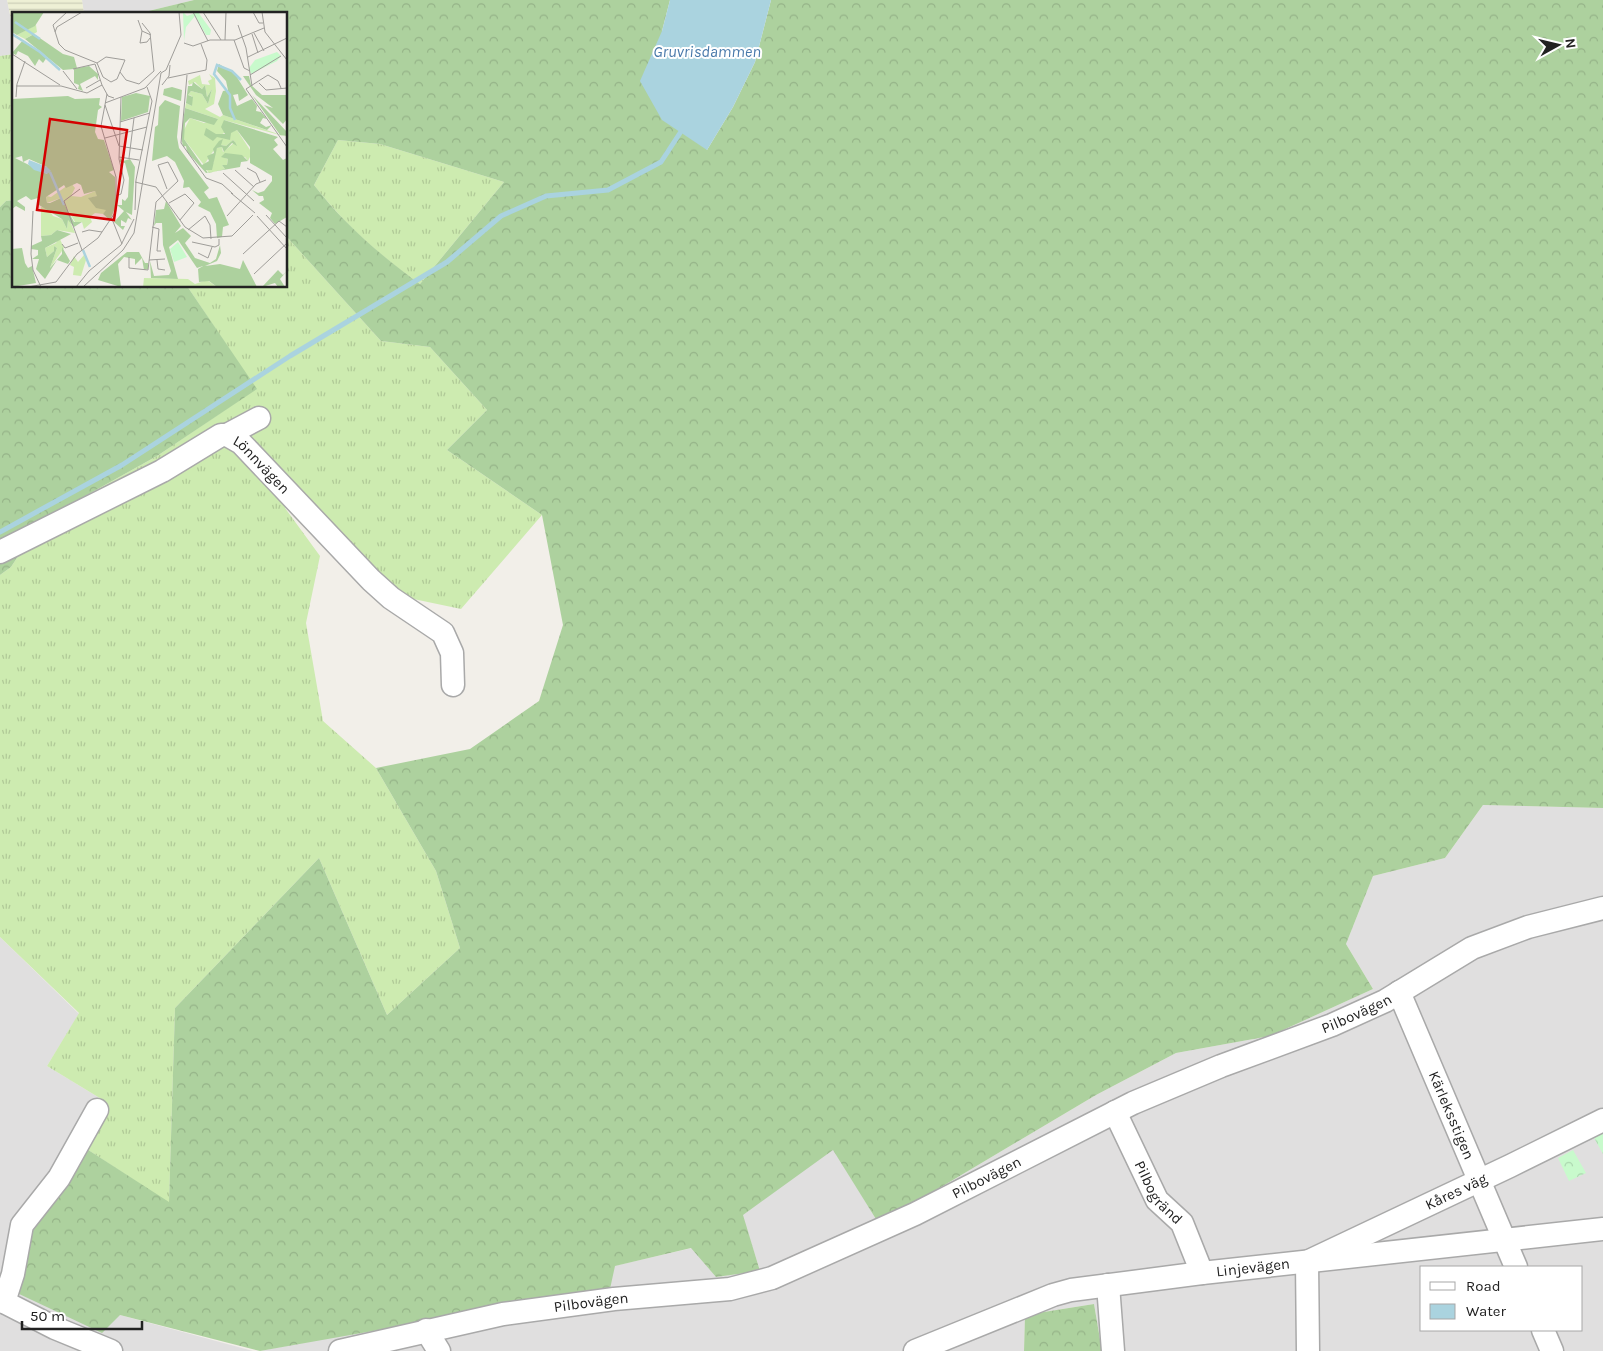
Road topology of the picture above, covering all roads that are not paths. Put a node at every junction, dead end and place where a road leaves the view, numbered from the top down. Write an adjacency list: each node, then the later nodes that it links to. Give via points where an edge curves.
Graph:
1 (259, 418): 2 (street)
2 (227, 435): 3 (street, Lönnvägen, via 221,435 162,471); 4 (street, Lönnvägen, via 241,443 371,580 443,633 452,653)
3 (0, 552)
4 (453, 684)
5 (1603, 908): 6 (street, Pilbovägen, via 1495,938 1463,953)
6 (1399, 992): 8 (street, Pilbovägen, via 1332,1025 1221,1066); 10 (street, Kärleksstigen)
7 (97, 1110): 17 (street, via 59,1178 22,1226)
8 (1115, 1112): 15 (street, Pilbogränd, via 1157,1200 1182,1223); 18 (street, Pilbovägen, via 915,1214 760,1282 730,1289 550,1306)
9 (1603, 1120): 10 (street, Kåres väg)
10 (1479, 1179): 12 (street, Kärleksstigen); 13 (street, Kåres väg)
11 (1603, 1229): 12 (street, Linjevägen)
12 (1504, 1239): 13 (street, Linjevägen); 14 (street, Kärleksstigen)
13 (1307, 1262): 15 (street, Linjevägen); 25 (street)
14 (1516, 1266)
15 (1202, 1273): 16 (street, Linjevägen)
16 (1108, 1285): 23 (street, Linjevägen, via 1052,1295); 24 (street)
17 (6, 1308): 20 (street)
18 (426, 1330): 21 (street, Pilbovägen); 22 (street)
19 (1543, 1331): 26 (street)
20 (111, 1351)
21 (340, 1351)
22 (438, 1351)
23 (915, 1351)
24 (1113, 1351)
25 (1308, 1351)
26 (1552, 1351)

